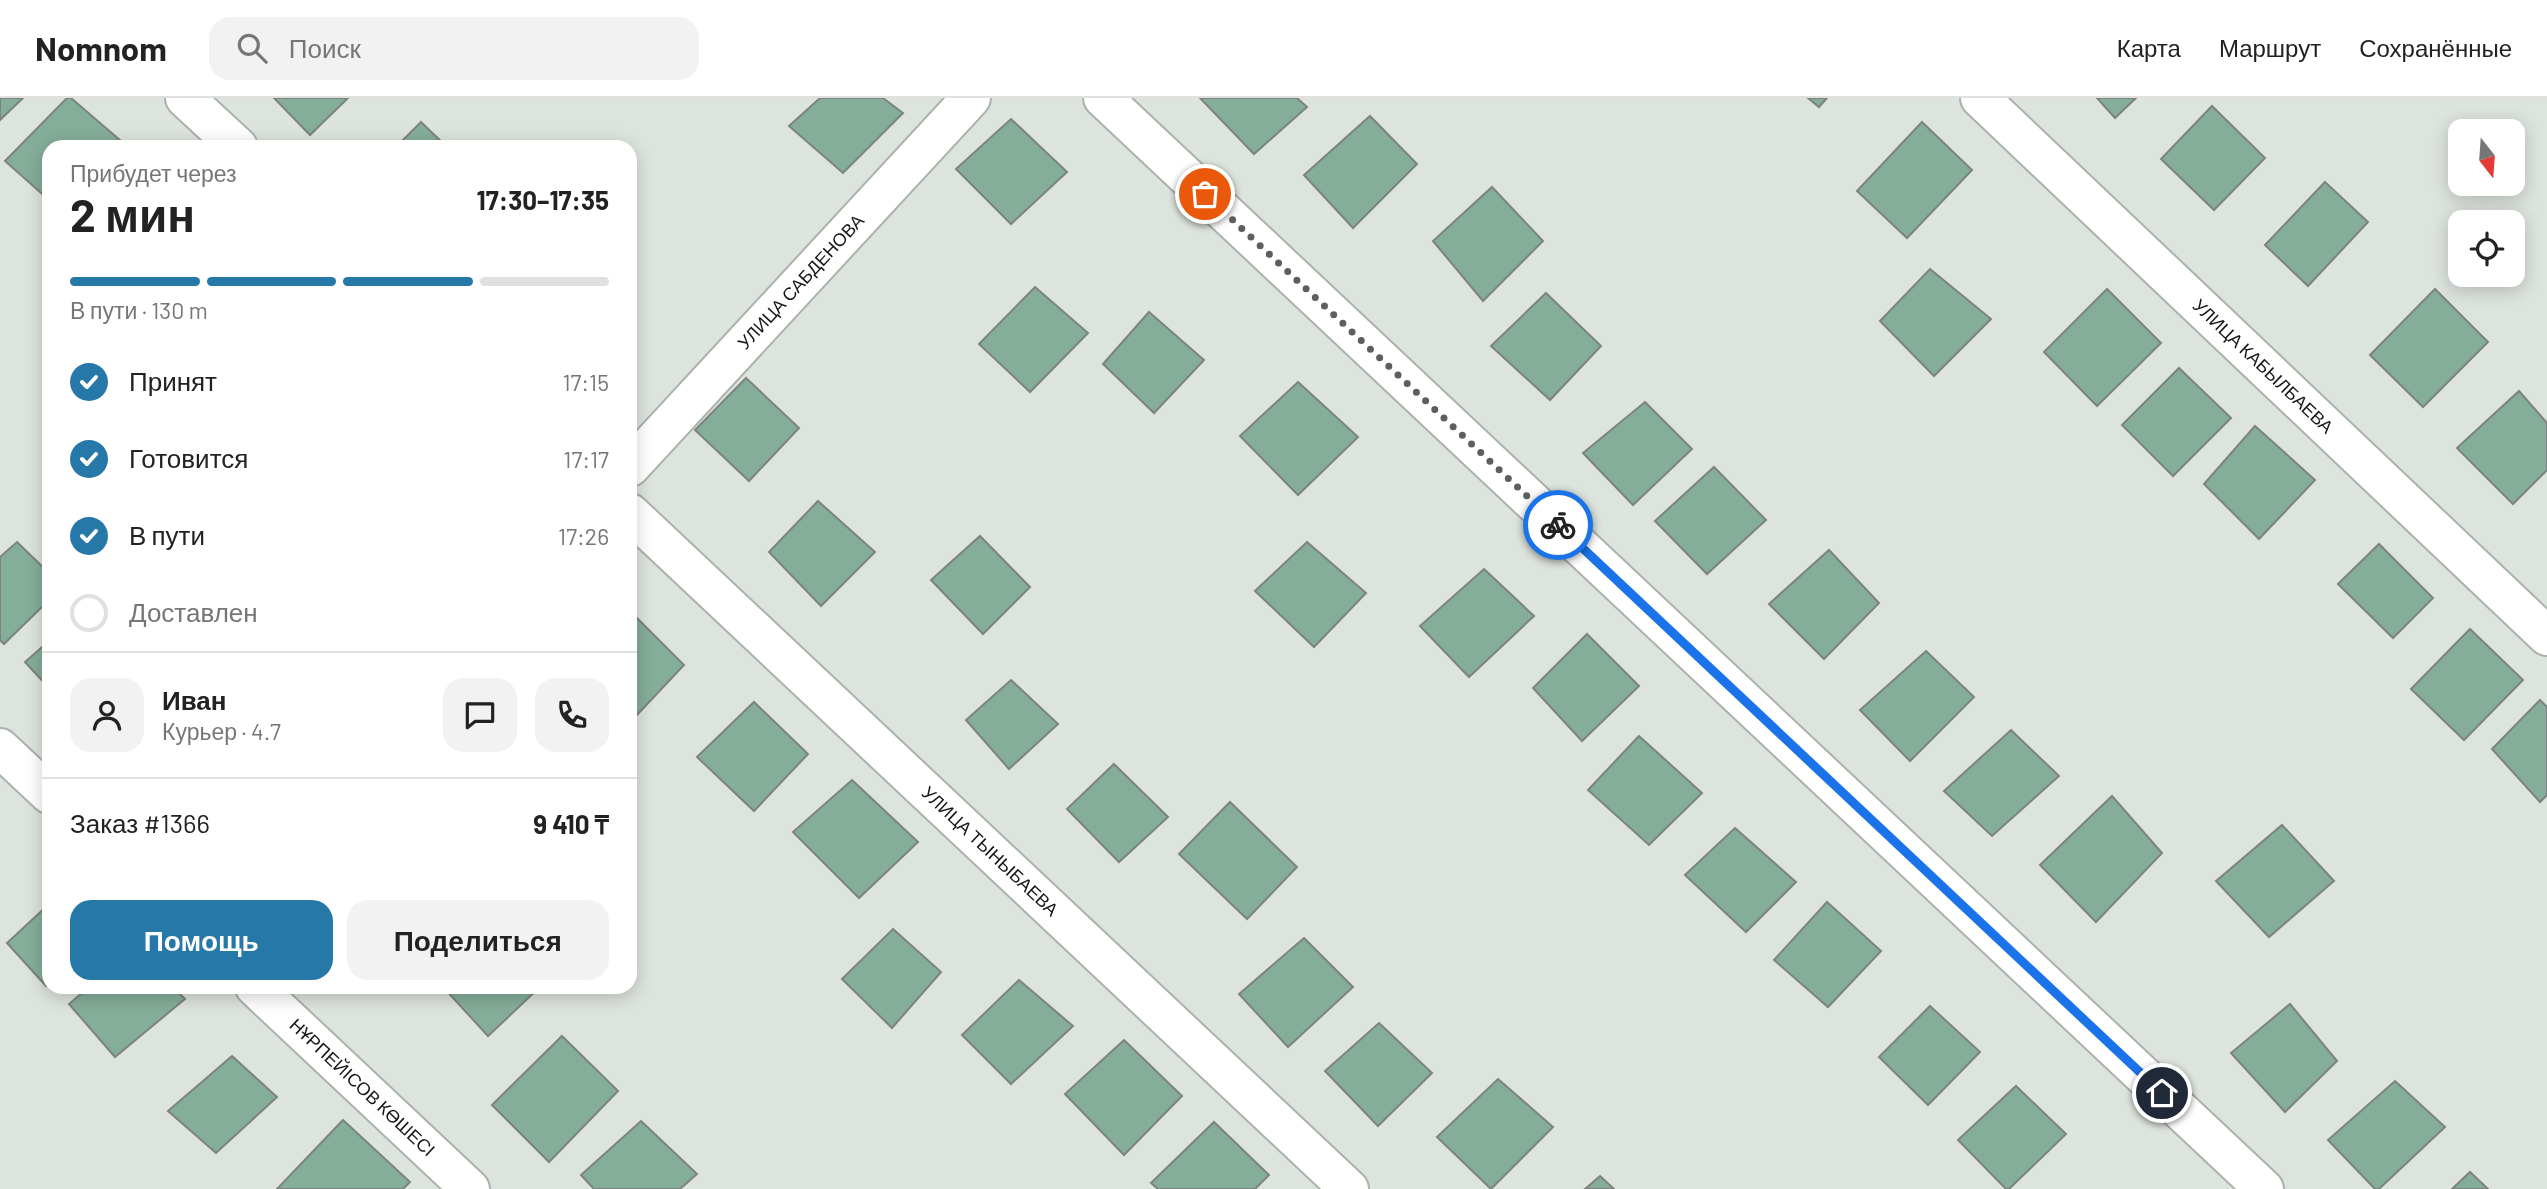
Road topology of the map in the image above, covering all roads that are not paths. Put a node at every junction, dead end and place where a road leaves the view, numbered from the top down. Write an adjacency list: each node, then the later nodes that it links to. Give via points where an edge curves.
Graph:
1 (185, 98): 5 (street)
2 (971, 98): 6 (street, УЛИЦА САБДЕНОВА)
3 (1103, 98): 14 (street)
4 (1980, 98): 8 (street, УЛИЦА КАБЫЛБАЕВА)
5 (230, 140)
6 (637, 459)
7 (637, 520): 13 (street, УЛИЦА ТЫНЫБАЕВА)
8 (2547, 636)
9 (0, 748): 10 (street)
10 (42, 787)
11 (262, 994): 12 (street, НҰРПЕЙІСОВ КӨШЕСІ)
12 (470, 1189)
13 (1349, 1189)
14 (2264, 1189)

